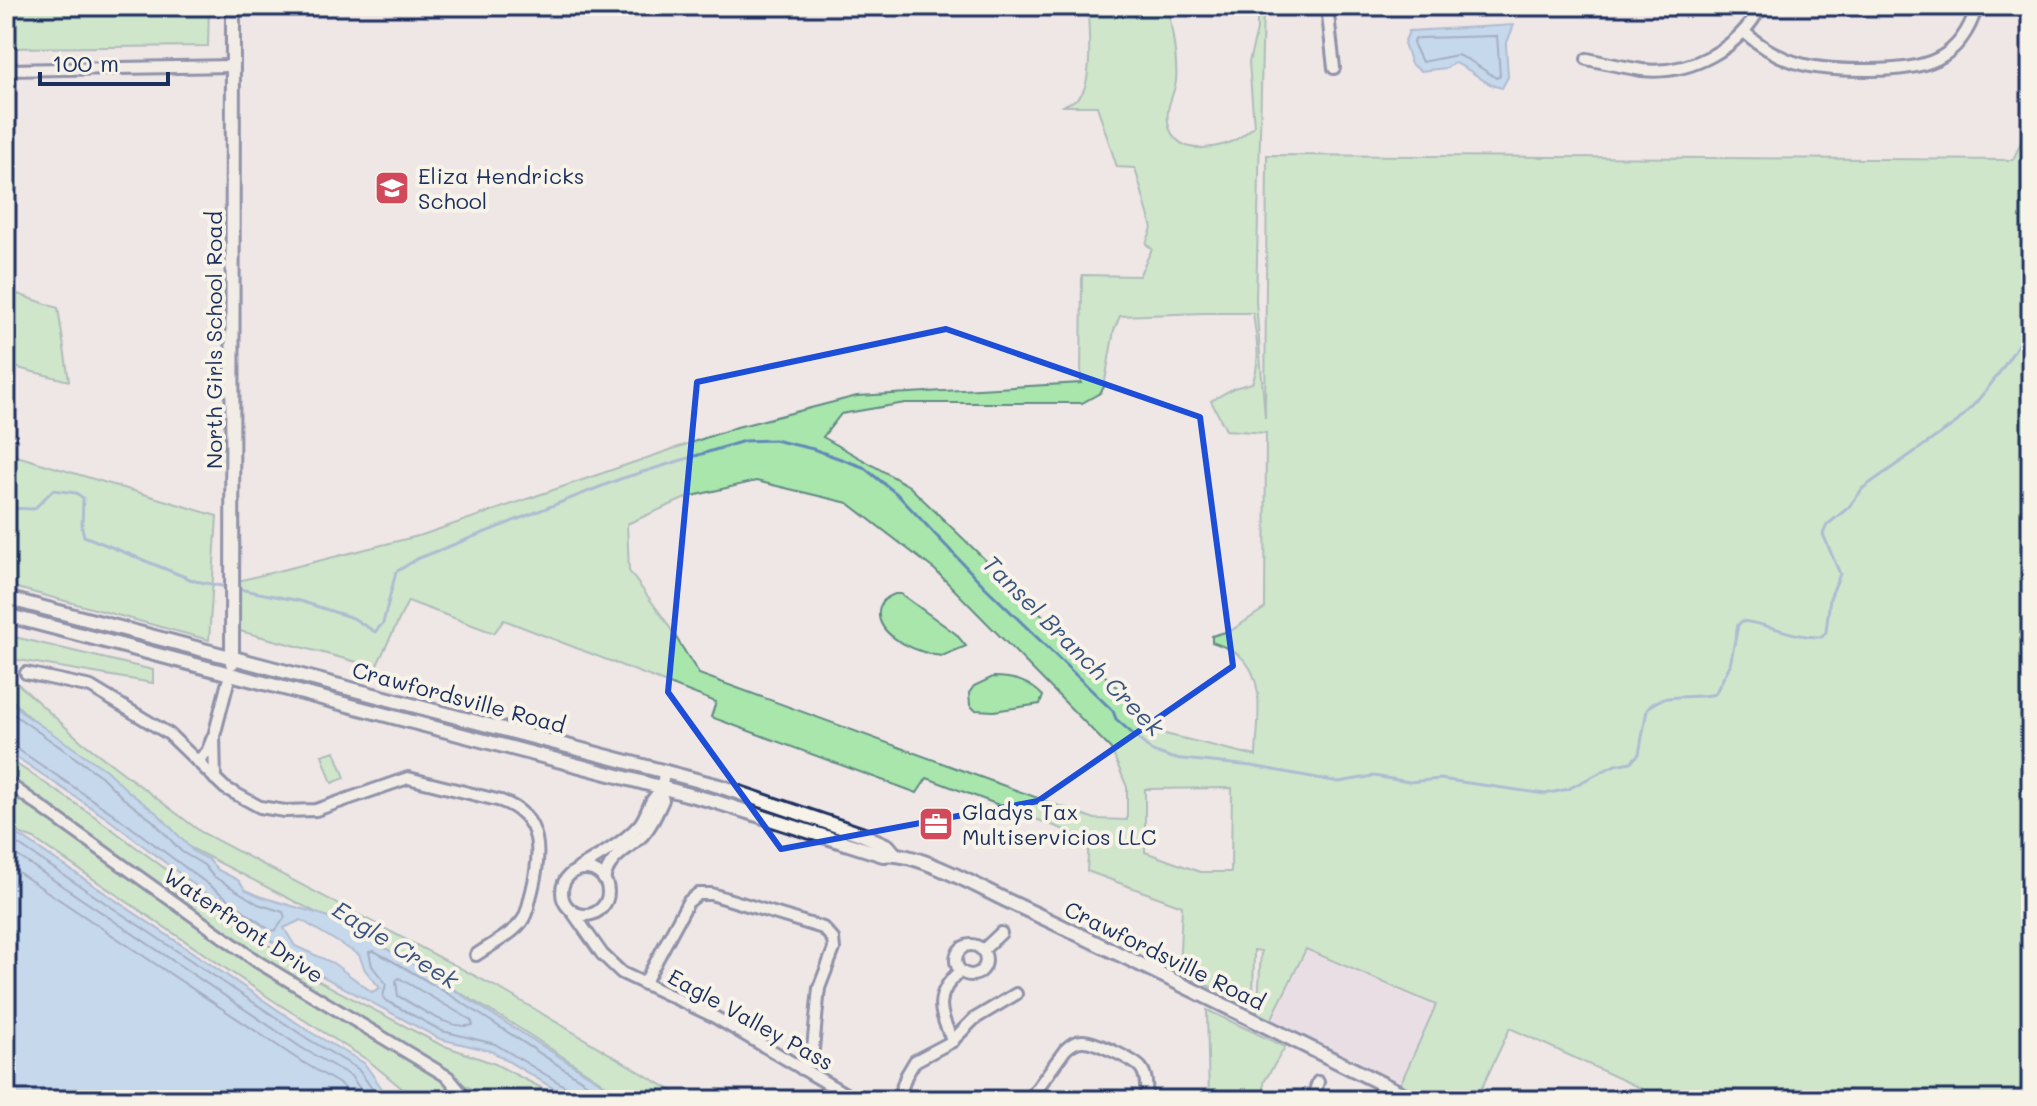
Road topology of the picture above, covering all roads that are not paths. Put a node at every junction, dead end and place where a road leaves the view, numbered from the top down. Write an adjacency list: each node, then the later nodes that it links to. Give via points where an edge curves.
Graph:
1 (233, 6): 7 (main road, North Girls School Road)
2 (1327, 6): 8 (street)
3 (1761, 6): 5 (street)
4 (1977, 6): 5 (street, via 1953,48 1909,69 1804,66 1772,53)
5 (1744, 32): 6 (street, via 1716,54 1674,69 1644,70)
6 (1587, 59)
7 (233, 66): 9 (street); 12 (main road, North Girls School Road)
8 (1334, 68)
9 (6, 70)
10 (6, 598): 12 (main road, Crawfordsville Road)
11 (6, 615): 14 (main road, Crawfordsville Road)
12 (233, 658): 14 (main road, North Girls School Road); 17 (main road, Crawfordsville Road)
13 (26, 673): 16 (street, via 91,687 169,734)
14 (230, 674): 15 (street); 20 (main road, Crawfordsville Road)
15 (214, 736): 16 (street); 18 (street)
16 (197, 761): 18 (street)
17 (665, 771): 20 (street); 21 (main road, Crawfordsville Road, via 832,824)
18 (215, 779): 29 (street, via 253,804 285,811 324,808 408,778 515,808 536,838 537,872 521,922)
19 (6, 782): 36 (street, Waterfront Drive, via 258,962 448,1077)
20 (660, 790): 21 (main road, Crawfordsville Road, via 883,855); 22 (street, via 634,830); 23 (street, via 663,800 651,825 615,857)
21 (894, 853): 42 (main road, Crawfordsville Road, via 1047,919)
22 (573, 872): 23 (street, via 589,869); 24 (street, via 562,891)
23 (604, 880): 25 (street, via 607,896)
24 (571, 910): 25 (street); 27 (street, Eagle Valley Pass)
25 (596, 911): 27 (street)
26 (1001, 933): 28 (street)
27 (592, 936): 31 (street, Eagle Valley Pass, via 612,965)
28 (983, 950): 30 (street, via 987,961 982,971 971,976); 30 (street, via 969,945 959,950)
29 (476, 955)
30 (960, 971): 33 (street, via 947,985 941,1003)
31 (644, 984): 34 (street, Eagle Valley Pass, via 705,1011); 34 (street, via 693,897 708,893 820,927 834,943 819,988 813,1049)
32 (1016, 994): 33 (street, via 974,1019)
33 (953, 1041): 38 (street, via 915,1061)
34 (802, 1069): 37 (street, Eagle Valley Pass)
35 (1318, 1082): 41 (street)
36 (461, 1098)
37 (860, 1100)
38 (898, 1100)
39 (1029, 1100): 40 (street, via 1060,1055 1078,1041 1139,1066)
40 (1146, 1100)
41 (1312, 1100)
42 (1415, 1100)

